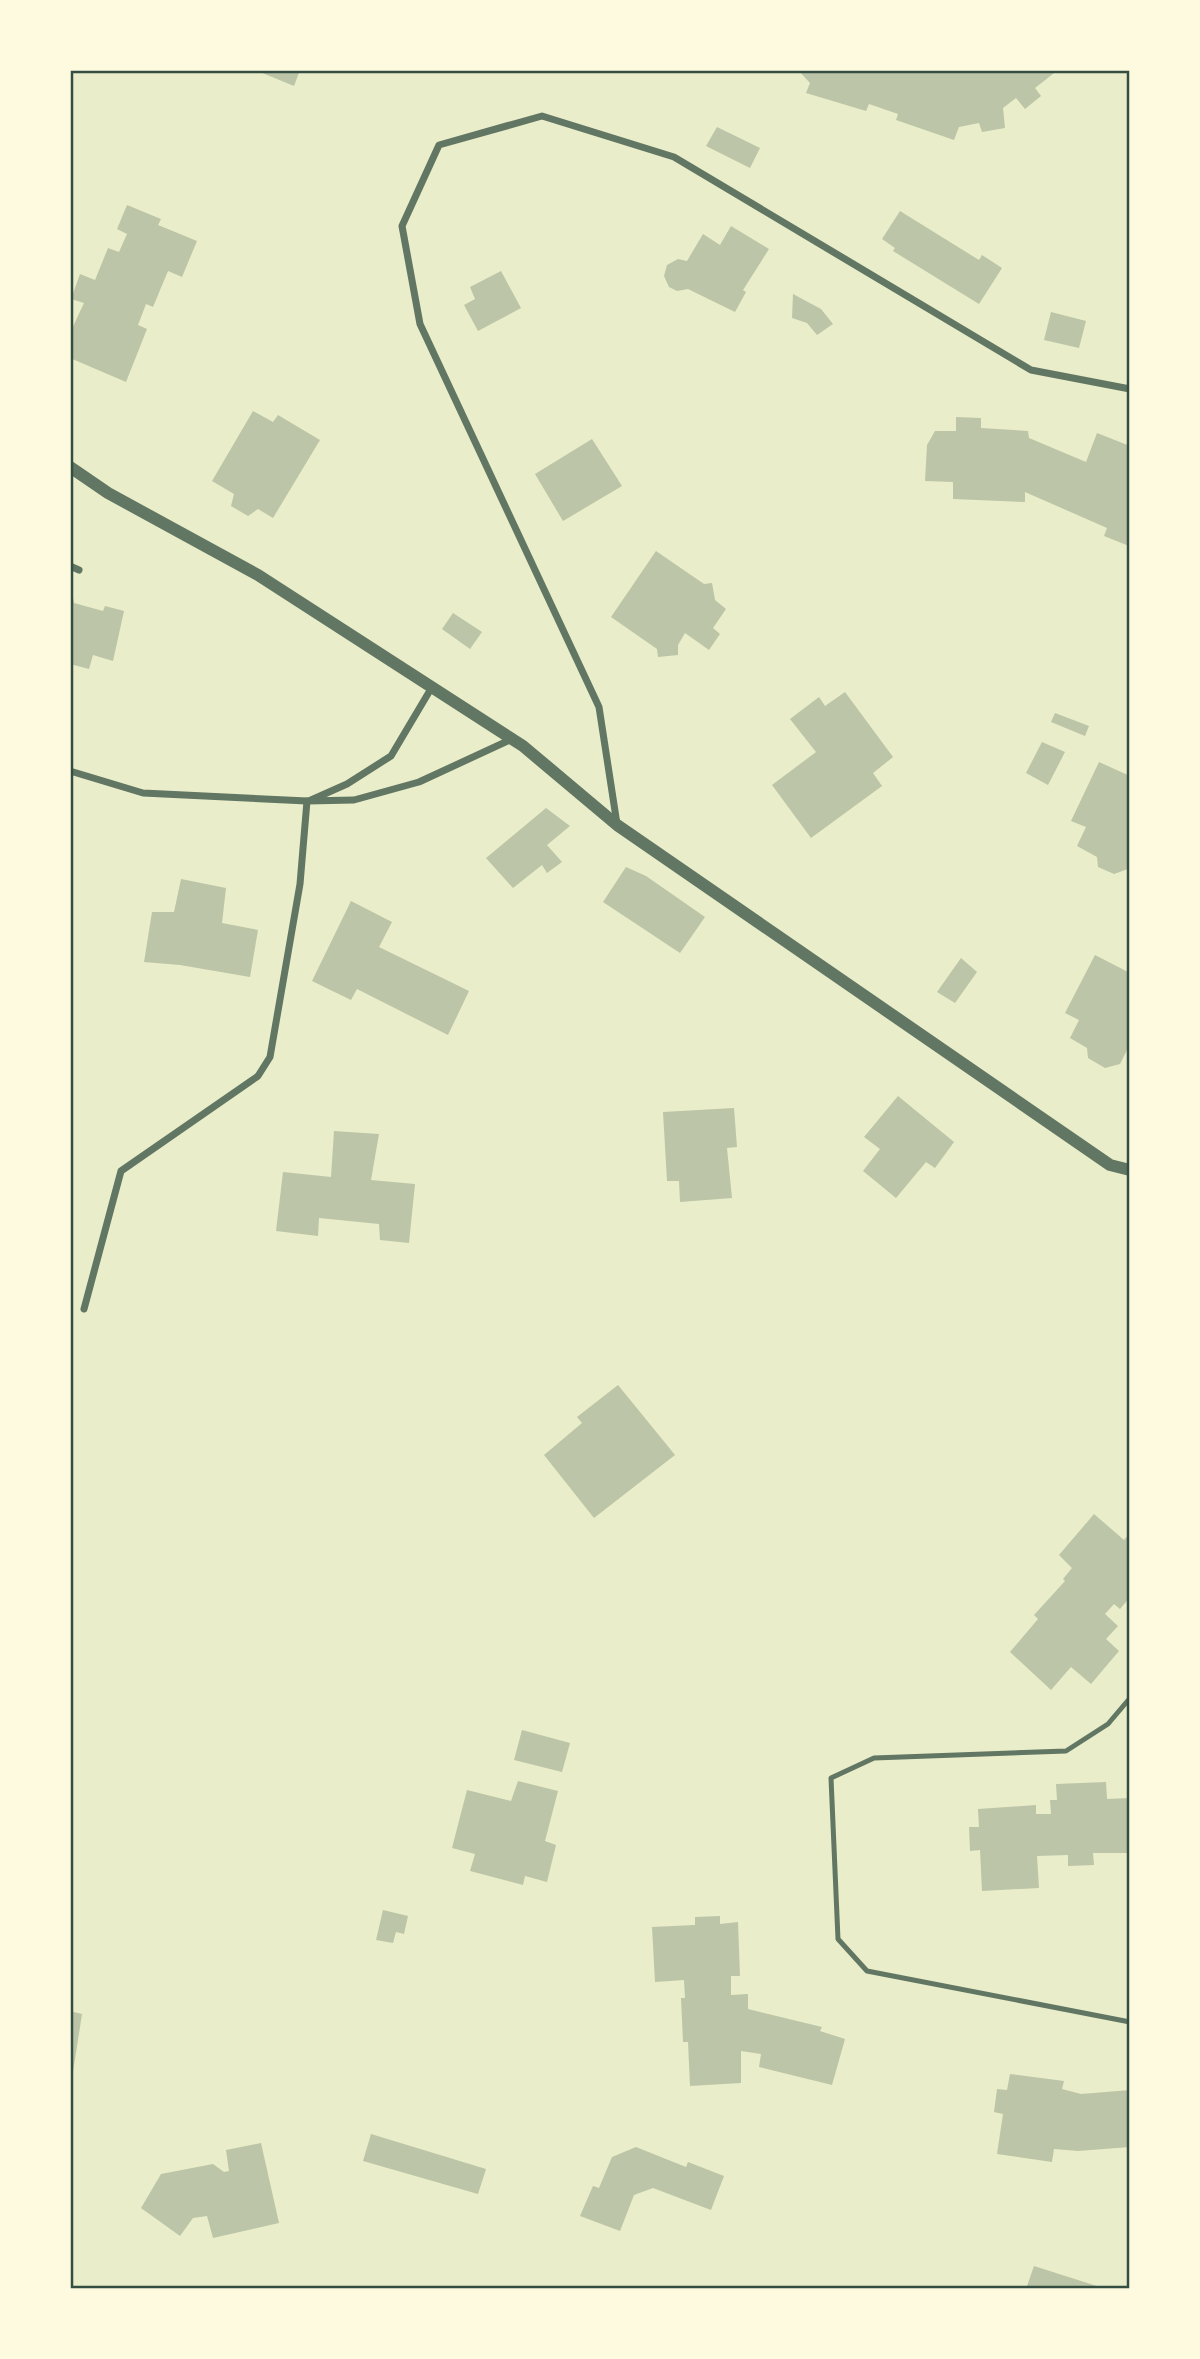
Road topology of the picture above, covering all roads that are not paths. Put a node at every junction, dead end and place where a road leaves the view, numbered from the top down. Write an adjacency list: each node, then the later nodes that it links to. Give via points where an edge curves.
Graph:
1 (1130, 389): 9 (street, via 1031,370 674,157 542,116 439,145 402,226 421,324 598,707)
2 (70, 467): 5 (street, via 108,493 258,575)
3 (70, 566): 4 (street)
4 (79, 570)
5 (432, 687): 6 (street); 8 (street, via 391,756 347,784)
6 (512, 739): 8 (street, via 419,782 354,800); 9 (street)
7 (70, 771): 8 (street, via 143,793)
8 (307, 801): 11 (street, via 300,884 270,1057 258,1076 121,1171)
9 (617, 825): 10 (street, via 1110,1165)
10 (1130, 1171)
11 (84, 1309)
12 (1130, 1698): 13 (lane, via 1108,1724 1066,1751 874,1758 831,1778 838,1939 867,1971)
13 (1130, 2022)

